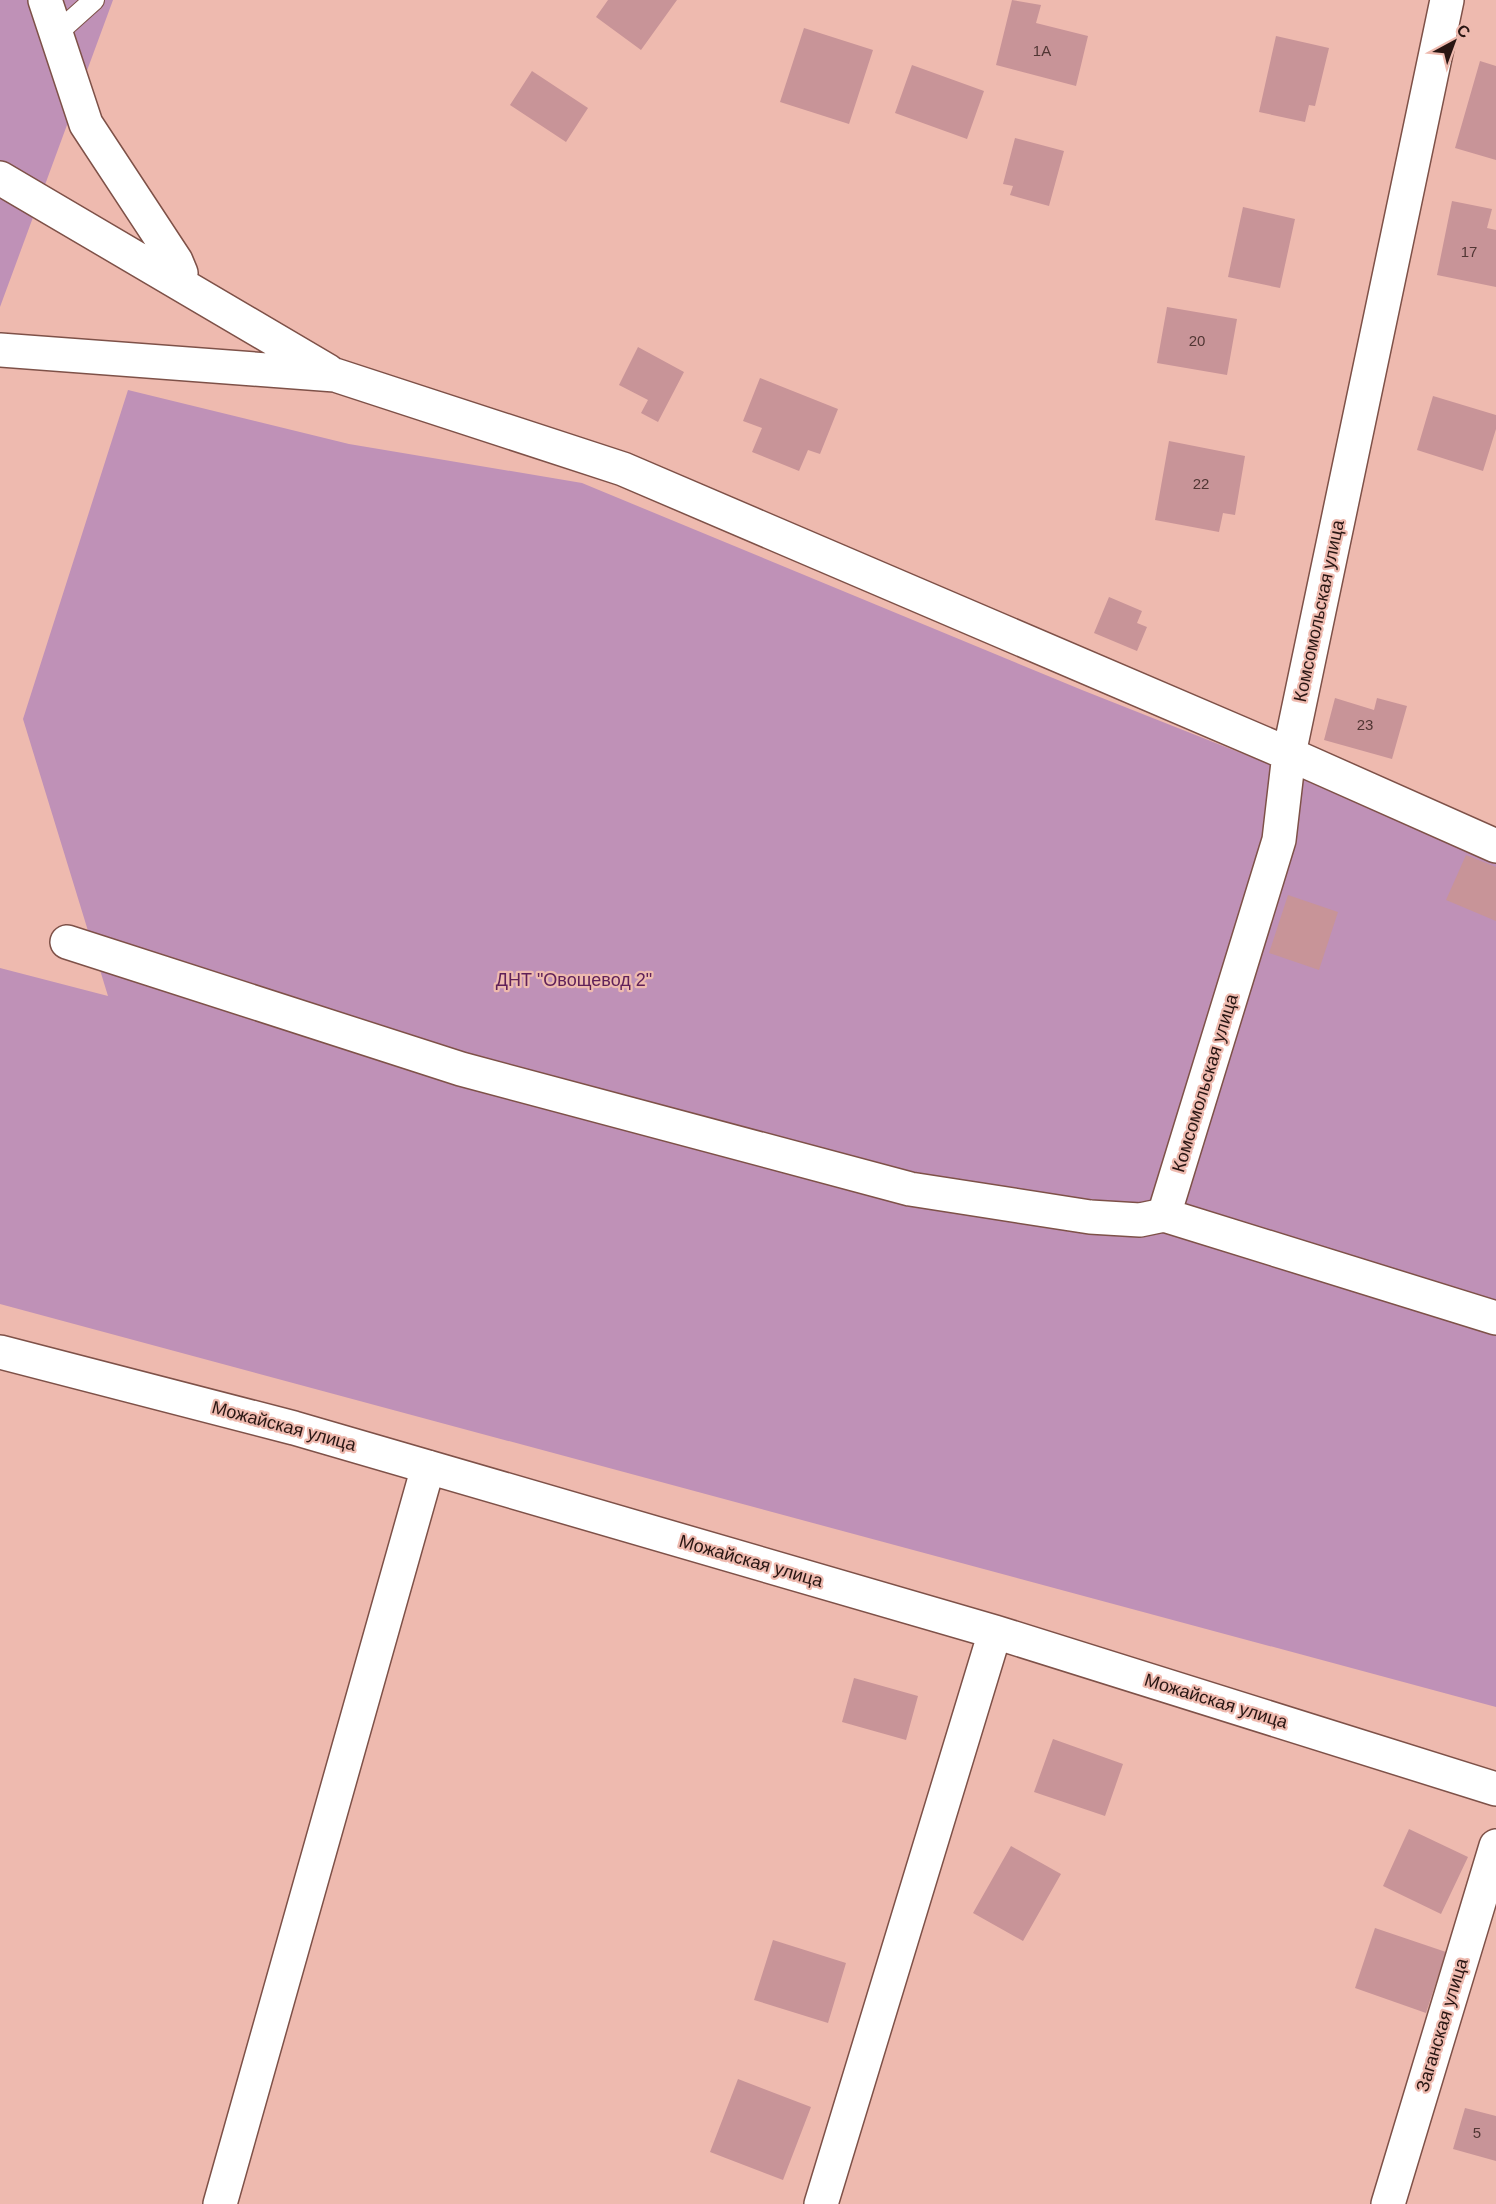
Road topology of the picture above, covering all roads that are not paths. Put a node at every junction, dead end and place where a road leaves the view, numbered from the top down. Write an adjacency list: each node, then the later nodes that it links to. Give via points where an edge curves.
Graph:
1 (45, 0): 4 (street)
2 (94, 0): 4 (lane)
3 (1447, 0): 9 (street, Комсомольская улица)
4 (55, 35): 6 (street, via 86,124 176,261 181,273)
5 (0, 178): 6 (street)
6 (177, 282): 8 (street)
7 (0, 350): 8 (street)
8 (335, 375): 9 (street, via 623,469)
9 (1289, 754): 10 (street); 12 (street, Комсомольская улица, via 1279,840)
10 (1496, 846)
11 (67, 942): 12 (street, via 461,1069 910,1189 1090,1217 1140,1220)
12 (1164, 1215): 13 (street)
13 (1496, 1318)
14 (0, 1352): 15 (street, Можайская улица)
15 (428, 1467): 16 (street, Можайская улица); 19 (street)
16 (995, 1632): 17 (street, Можайская улица); 20 (street)
17 (1496, 1789)
18 (1496, 1846): 21 (street, Заганская улица)
19 (220, 2204)
20 (821, 2204)
21 (1389, 2204)

